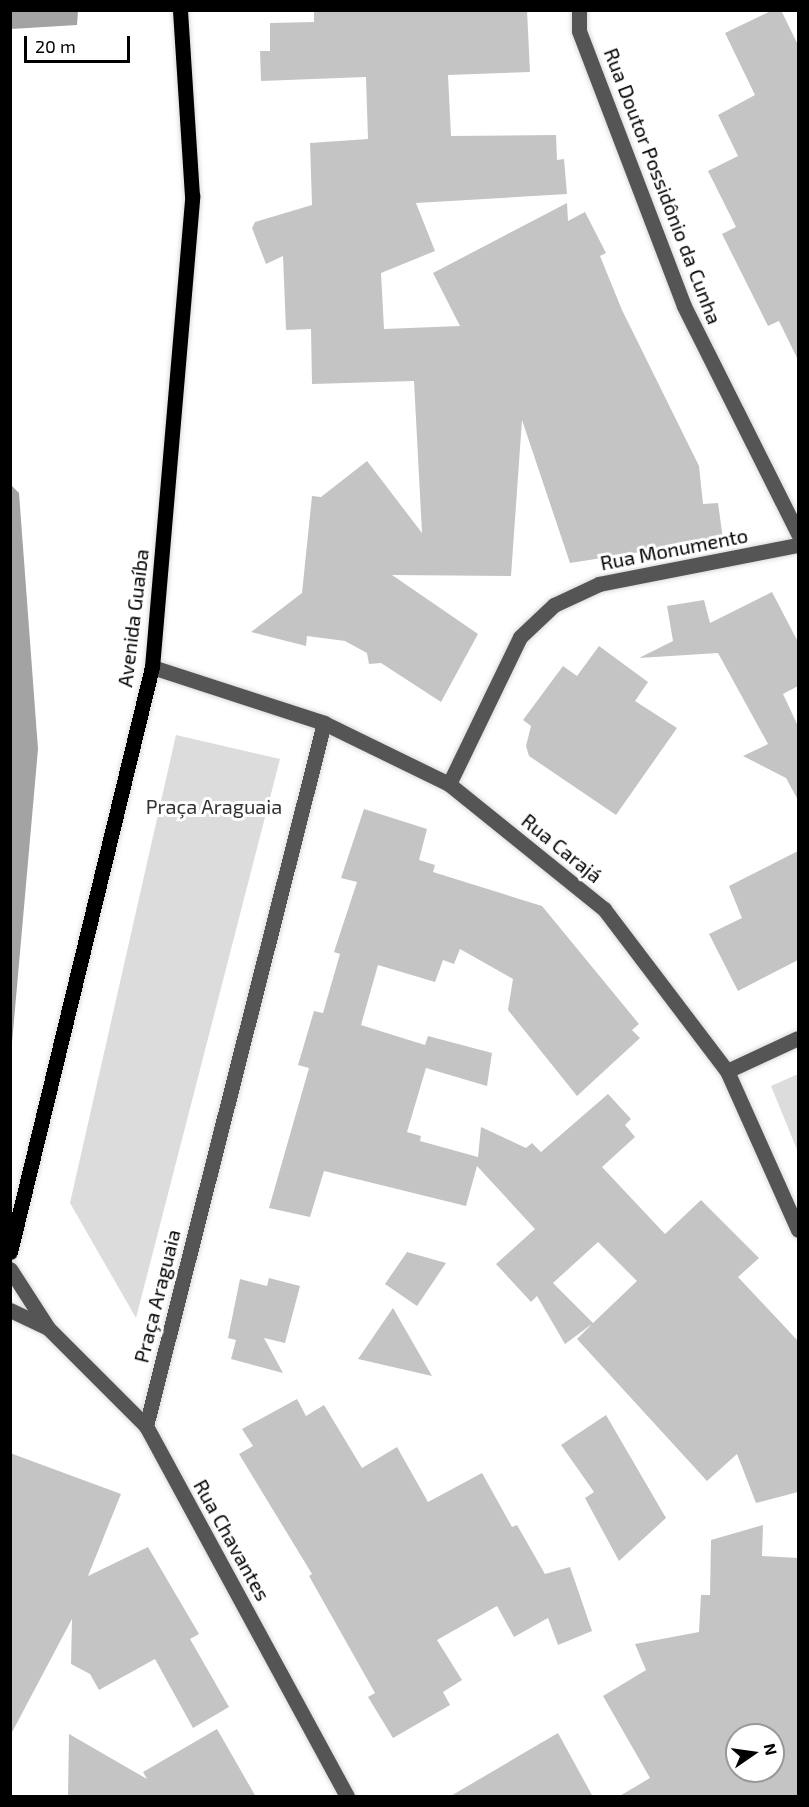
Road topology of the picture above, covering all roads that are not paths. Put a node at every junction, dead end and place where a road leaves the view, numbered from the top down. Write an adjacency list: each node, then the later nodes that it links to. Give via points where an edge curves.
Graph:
1 (180, 10): 5 (main road, Avenida Guaíba, via 192,196)
2 (579, 10): 3 (street, Rua Doutor Possidônio da Cunha, via 579,31 684,306)
3 (798, 534)
4 (798, 545): 7 (street, Rua Monumento, via 599,584 554,606 520,637)
5 (152, 667): 6 (street, Rua Carajá); 11 (main road, Avenida Guaíba)
6 (324, 723): 7 (street, Rua Carajá); 15 (street, Praça Araguaia)
7 (449, 784): 9 (street, Rua Carajá, via 604,909)
8 (798, 1038): 9 (street)
9 (727, 1071): 10 (street, Rua Carajá)
10 (798, 1230)
11 (10, 1252)
12 (10, 1269): 14 (street, Rua Chavantes)
13 (10, 1310): 14 (street, Rua Chavantes)
14 (48, 1328): 15 (street, Rua Chavantes)
15 (146, 1426): 16 (street, Rua Chavantes)
16 (347, 1797)

